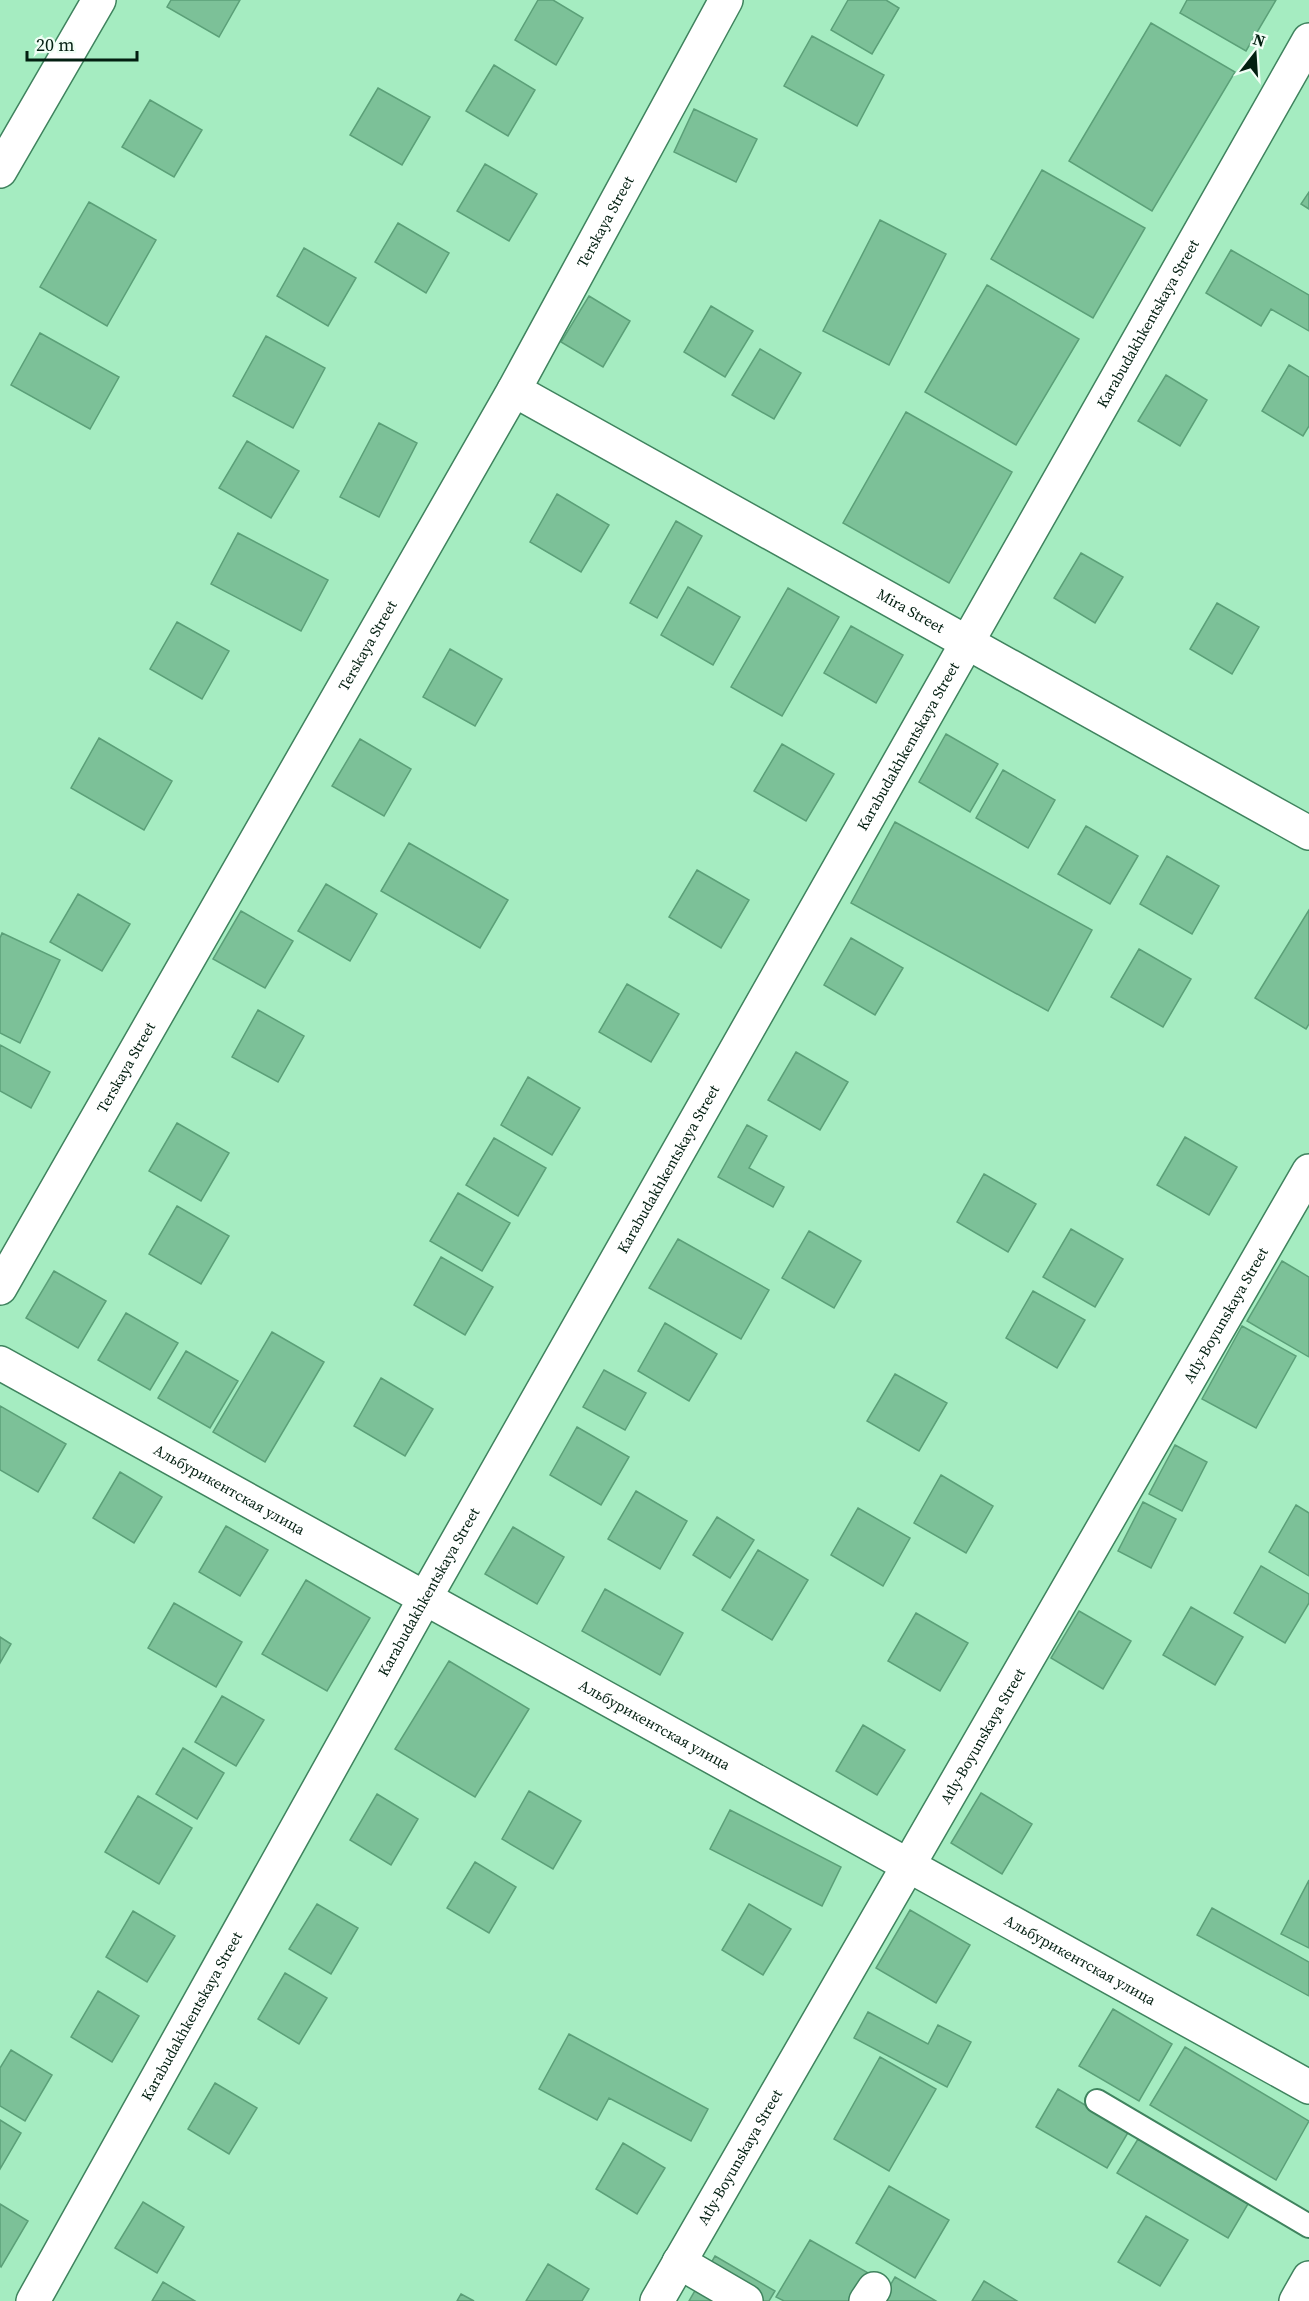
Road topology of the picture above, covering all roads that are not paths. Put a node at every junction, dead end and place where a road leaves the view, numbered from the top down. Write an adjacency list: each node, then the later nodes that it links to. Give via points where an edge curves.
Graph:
1 (99, 0): 4 (street)
2 (726, 0): 5 (street, Terskaya Street)
3 (1309, 40): 6 (street, Karabudakhkentskaya Street)
4 (0, 171)
5 (514, 390): 6 (street, Mira Street); 9 (street, Terskaya Street)
6 (966, 643): 7 (street, Mira Street); 11 (street, Karabudakhkentskaya Street)
7 (1309, 833)
8 (1309, 1171): 12 (street, Atly-Boyunskaya Street)
9 (0, 1288)
10 (0, 1363): 11 (street, Альбурикентская улица)
11 (425, 1598): 12 (street, Альбурикентская улица); 18 (street, Karabudakhkentskaya Street)
12 (910, 1866): 13 (street, Альбурикентская улица); 16 (street, Atly-Boyunskaya Street)
13 (1309, 2087)
14 (1097, 2101): 15 (lane)
15 (1309, 2226)
16 (679, 2262): 19 (street, Atly-Boyunskaya Street); 20 (street)
17 (1309, 2278): 21 (street)
18 (33, 2301)
19 (657, 2301)
20 (746, 2301)
21 (1296, 2301)

